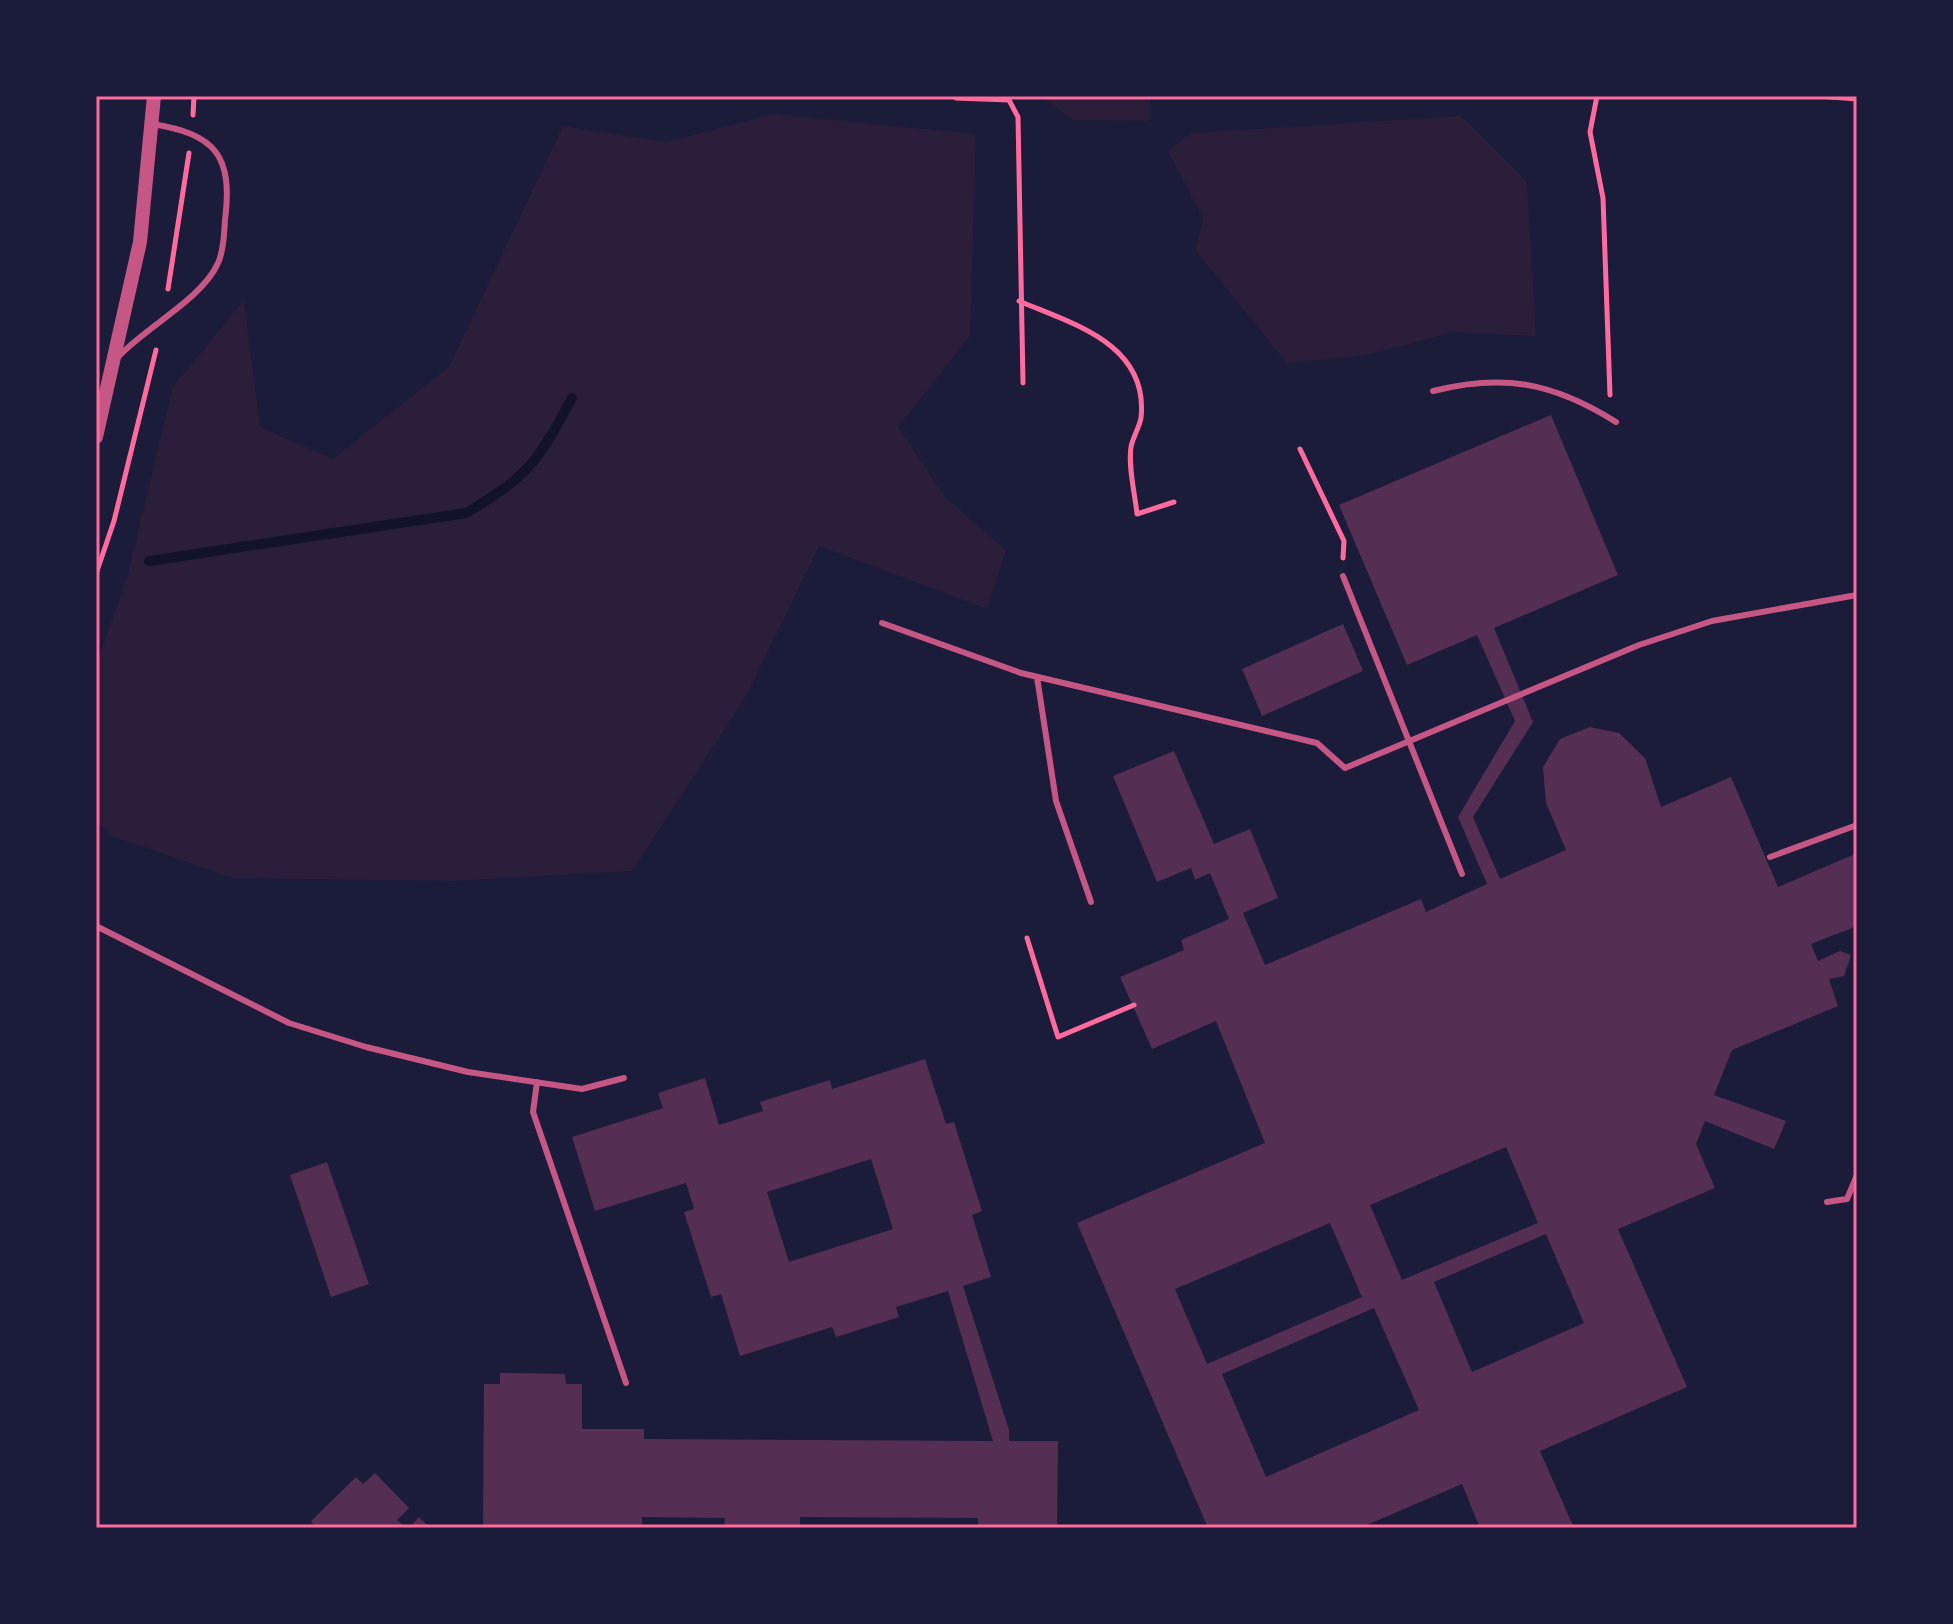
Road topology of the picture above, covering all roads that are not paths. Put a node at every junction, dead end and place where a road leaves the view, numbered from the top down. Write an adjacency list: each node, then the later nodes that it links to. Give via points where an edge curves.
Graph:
1 (154, 96): 2 (street)
2 (152, 124): 3 (street, via 140,242); 3 (lane, via 191,134 223,159 229,188 222,240 218,263 198,290)
3 (114, 361): 6 (street)
4 (1433, 391): 5 (lane, via 1474,381 1508,381 1548,388)
5 (1616, 422)
6 (96, 437)
7 (1343, 576): 11 (lane)
8 (1857, 595): 11 (lane, via 1712,621 1639,645)
9 (882, 623): 10 (lane)
10 (1037, 677): 11 (lane, via 1317,743 1345,768); 15 (lane, via 1056,801)
11 (1410, 741): 14 (lane)
12 (1857, 825): 13 (lane)
13 (1770, 857)
14 (1462, 874)
15 (1091, 902)
16 (96, 926): 18 (lane, via 289,1023 468,1072)
17 (624, 1078): 18 (lane, via 582,1089)
18 (537, 1082): 21 (lane, via 533,1112)
19 (1857, 1175): 20 (lane, via 1847,1199)
20 (1827, 1202)
21 (626, 1383)

